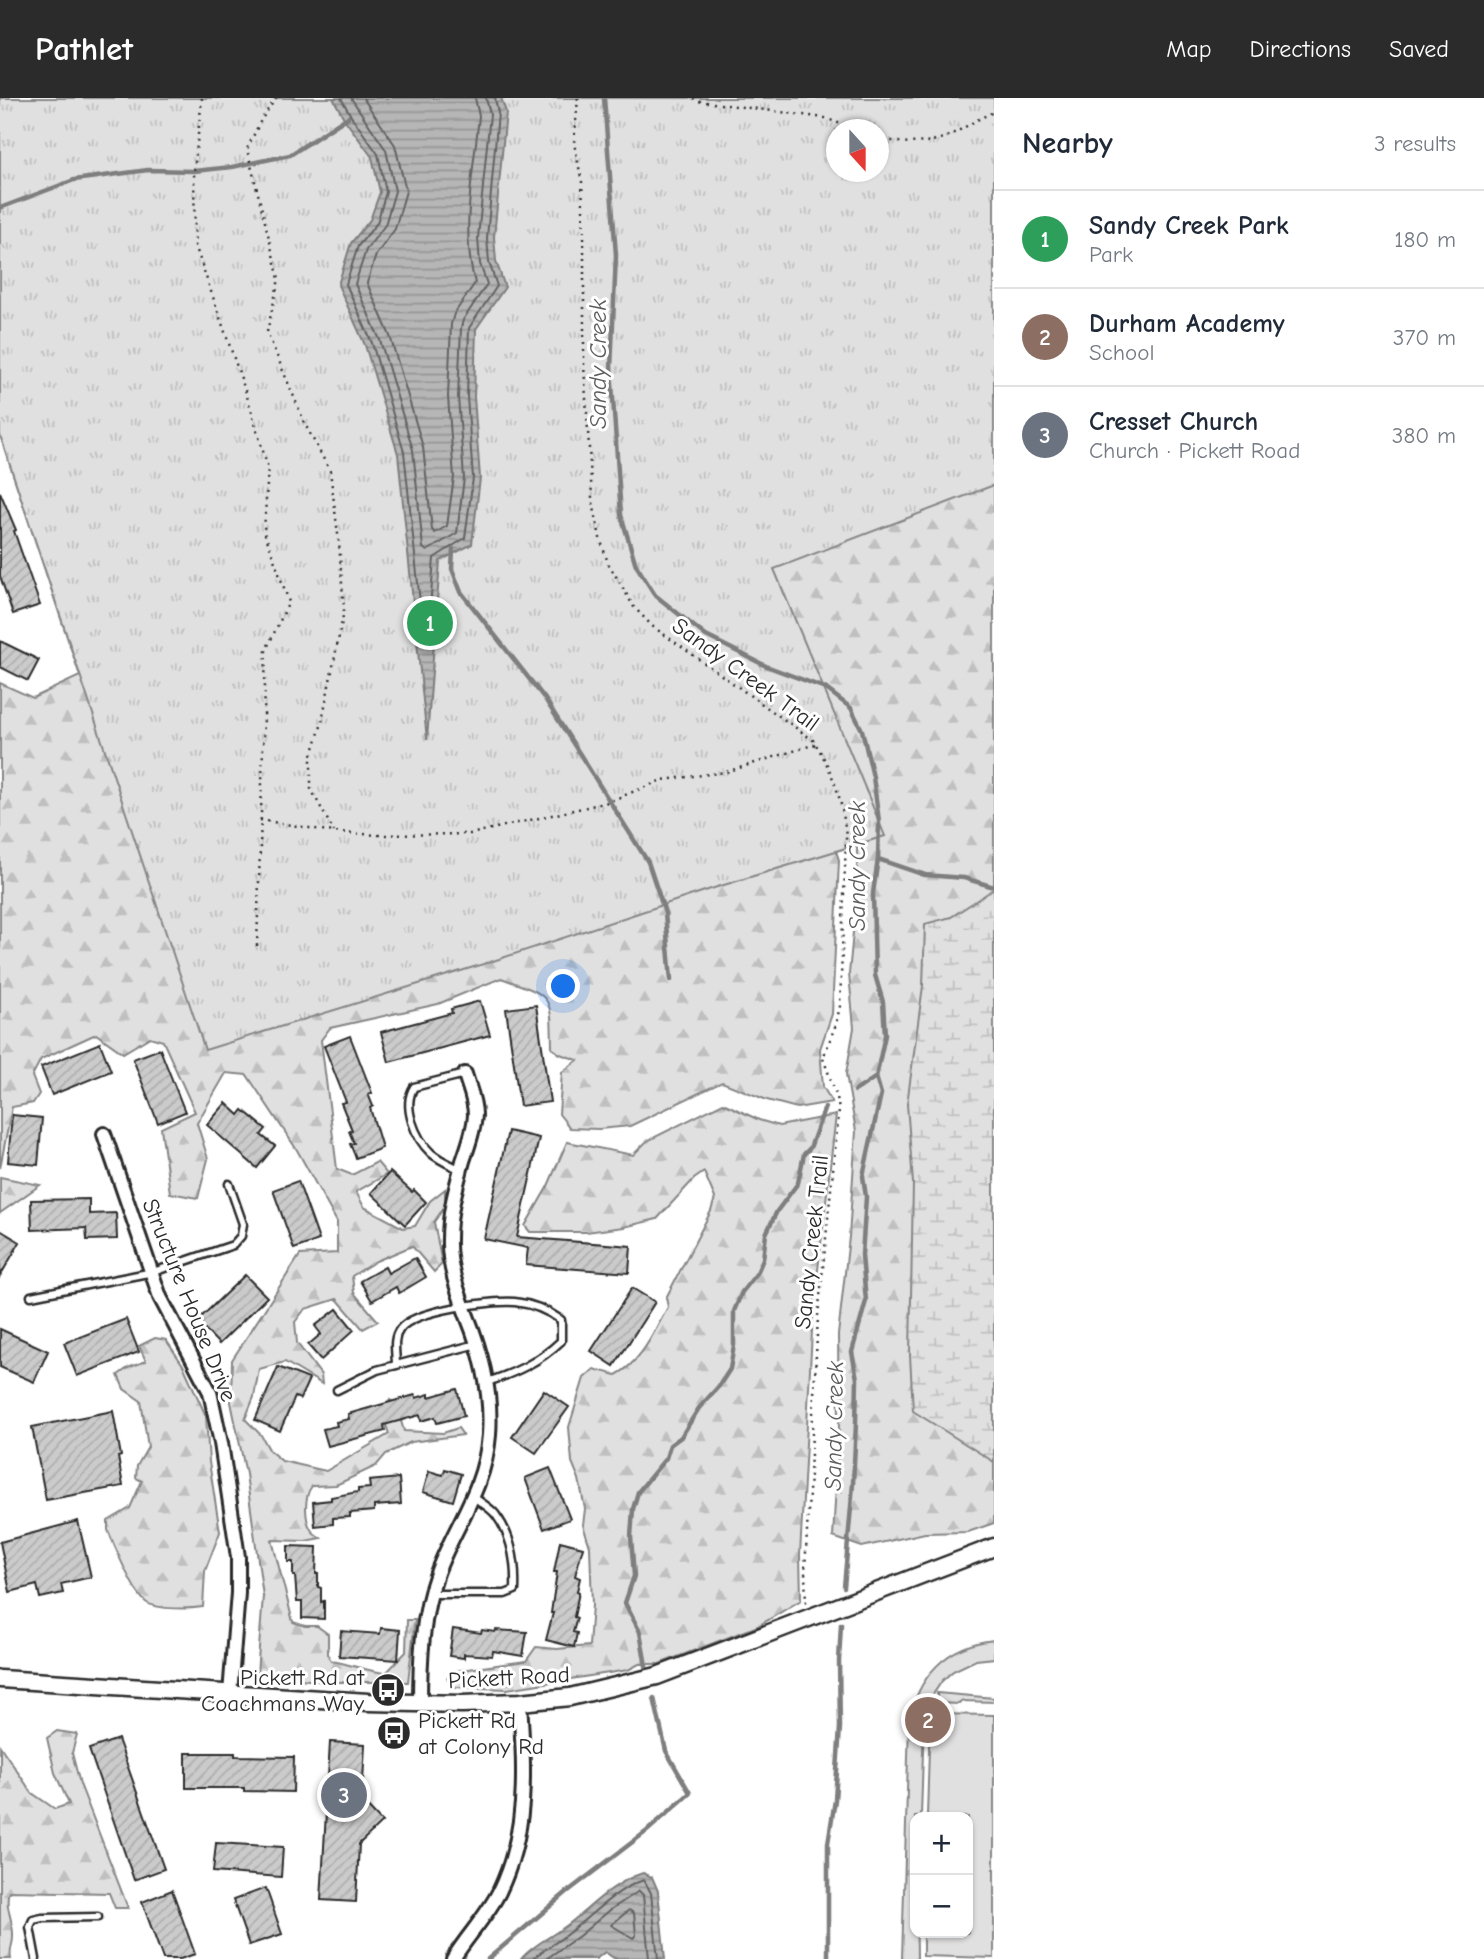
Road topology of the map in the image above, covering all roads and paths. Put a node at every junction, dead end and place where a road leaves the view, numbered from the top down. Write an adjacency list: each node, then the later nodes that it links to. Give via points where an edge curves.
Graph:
1 (202, 98): 9 (path, via 194,171 195,245 268,468 264,531 289,602 267,650)
2 (276, 98): 10 (path, via 247,149 279,279 267,332 330,471 344,611 321,726 310,758 311,789)
3 (578, 98): 8 (path, Sandy Creek Trail, via 574,143 582,182 588,455 596,518 608,563 634,607 652,626)
4 (693, 98): 6 (path)
5 (994, 112): 7 (path, via 947,137)
6 (828, 119)
7 (889, 140)
8 (816, 744): 10 (path, via 726,772 662,780 608,802 470,834); 26 (path, Sandy Creek Trail, via 844,816 846,838 840,1006 823,1058 839,1111 818,1316 805,1571)
9 (260, 820): 10 (path); 11 (path)
10 (334, 832)
11 (257, 946)
12 (464, 1074): 14 (street, via 475,1115); 14 (lane, via 414,1087 408,1096 423,1144)
13 (104, 1134): 16 (street, Structure House Drive)
14 (461, 1170): 18 (street, via 449,1241)
15 (229, 1184): 16 (lane, via 243,1224 241,1236 233,1245)
16 (153, 1272): 17 (lane); 28 (street, Structure House Drive, via 160,1297 210,1392 221,1443 237,1557)
17 (31, 1296)
18 (462, 1306): 19 (street); 20 (lane, via 402,1325 395,1337); 21 (lane, via 514,1302 547,1309 561,1320 561,1341 547,1355 516,1373)
19 (477, 1344): 20 (lane); 21 (street)
20 (396, 1365): 22 (lane)
21 (487, 1382): 23 (street, via 489,1436)
22 (337, 1390)
23 (474, 1497): 25 (street); 25 (lane, via 495,1514 508,1538 516,1567 515,1590 505,1594)
24 (994, 1547): 26 (street, Pickett Road)
25 (430, 1594): 30 (street)
26 (807, 1619): 29 (street, Pickett Road, via 634,1684)
27 (0, 1679): 28 (street, Pickett Road)
28 (230, 1694): 30 (street, Pickett Road)
29 (520, 1702): 30 (street, Pickett Road); 33 (street, via 524,1801 519,1834 498,1893)
30 (420, 1703)
31 (98, 1917): 32 (lane, via 33,1920 30,1927)
32 (36, 1959)
33 (453, 1959)

